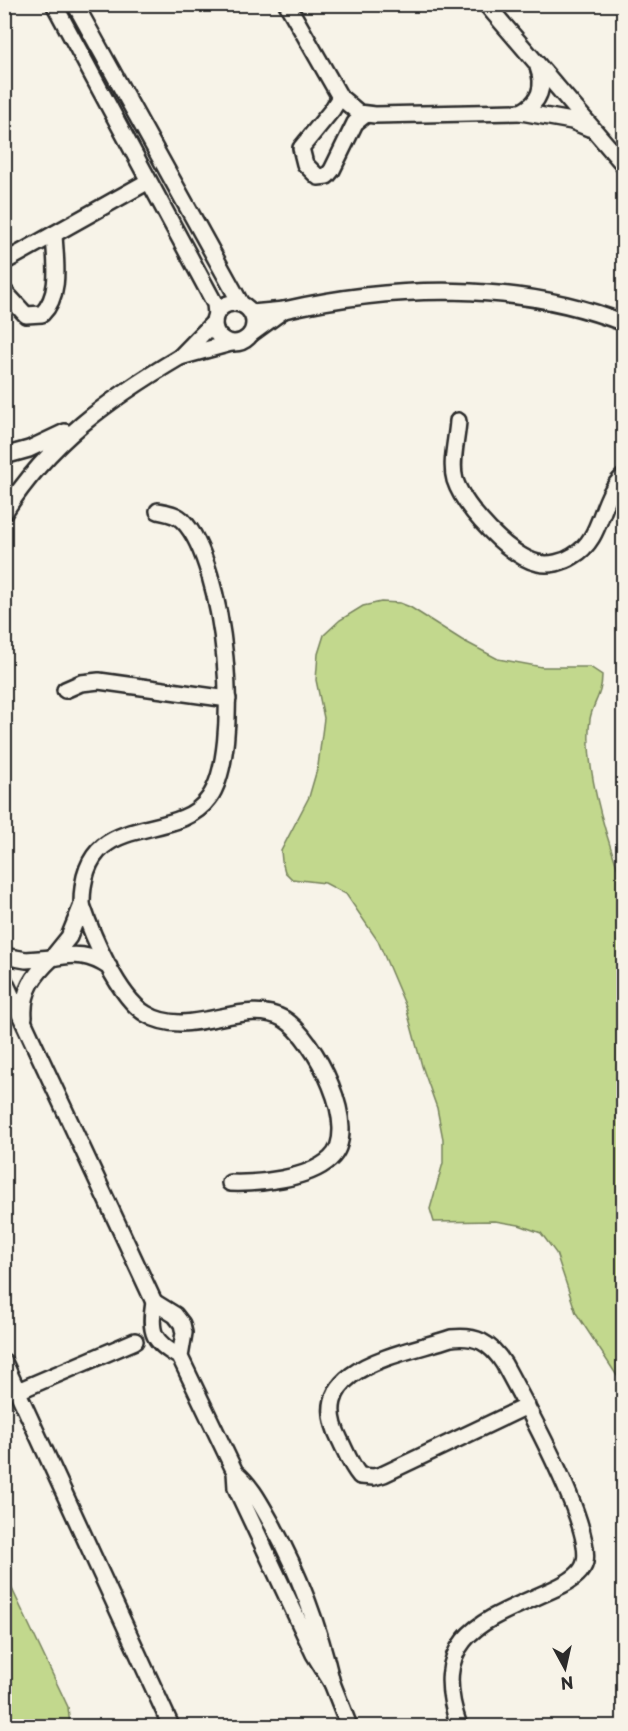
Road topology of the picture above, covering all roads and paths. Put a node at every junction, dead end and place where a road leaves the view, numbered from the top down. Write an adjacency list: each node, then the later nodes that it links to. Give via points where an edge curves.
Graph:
1 (75, 4): 15 (street)
2 (287, 4): 6 (street)
3 (486, 4): 5 (street)
4 (59, 6): 11 (street)
5 (537, 64): 7 (street, via 542,79 540,91 536,101); 9 (street)
6 (340, 97): 8 (street); 8 (street, via 301,148 305,164 318,177 327,176 332,170 355,123)
7 (520, 112): 8 (street); 9 (street, via 572,120)
8 (365, 115)
9 (593, 129): 10 (street)
10 (624, 165)
11 (147, 182): 12 (street); 17 (street, via 215,304)
12 (54, 234): 13 (street); 14 (street, via 56,279 49,307 42,314 26,315)
13 (4, 262)
14 (4, 291)
15 (246, 308): 16 (street); 17 (street, via 229,303); 19 (street, via 255,324)
16 (284, 310): 18 (street, via 368,296 432,291 531,298); 19 (street)
17 (215, 318): 20 (street, via 217,333); 21 (street)
18 (624, 323)
19 (251, 334): 20 (street)
20 (231, 343): 21 (street)
21 (180, 357): 22 (street, via 124,390)
22 (86, 420): 24 (street, via 56,437); 26 (street)
23 (458, 421): 25 (street, via 454,477 458,488 504,543 533,562 562,561 583,549 592,538 611,491)
24 (4, 456)
25 (624, 476)
26 (5, 506)
27 (158, 511): 29 (street, via 184,521 200,550 220,623)
28 (65, 690): 29 (street, via 99,681)
29 (228, 699): 30 (street, via 223,754 208,800 187,815 135,831 101,848 83,877)
30 (82, 905): 32 (street, via 69,937); 33 (street)
31 (4, 956): 32 (street, via 26,960)
32 (52, 958): 33 (street, via 82,954); 35 (street, via 39,970 26,992)
33 (109, 967): 36 (street, via 137,1007 155,1018 178,1024 258,1013 273,1015 294,1026 312,1047 330,1083 337,1108 341,1128 336,1151 310,1170 260,1185)
34 (4, 980): 35 (street)
35 (25, 1023): 37 (street)
36 (230, 1183)
37 (154, 1302): 38 (street); 41 (street, via 175,1314 182,1324)
38 (151, 1318): 39 (street); 40 (street, via 153,1334)
39 (135, 1341): 40 (street); 43 (street)
40 (161, 1346): 41 (street)
41 (180, 1357): 47 (street, via 235,1472 236,1488 314,1654 332,1683)
42 (4, 1362): 43 (street)
43 (18, 1392): 46 (street)
44 (527, 1406): 44 (street, via 374,1477 360,1476 355,1470 330,1415 334,1394 348,1376 463,1336 483,1340 497,1352); 45 (street, via 581,1529 585,1562 571,1580 489,1620 463,1639 454,1656 452,1673)
45 (456, 1724)
46 (171, 1726)
47 (349, 1726)

